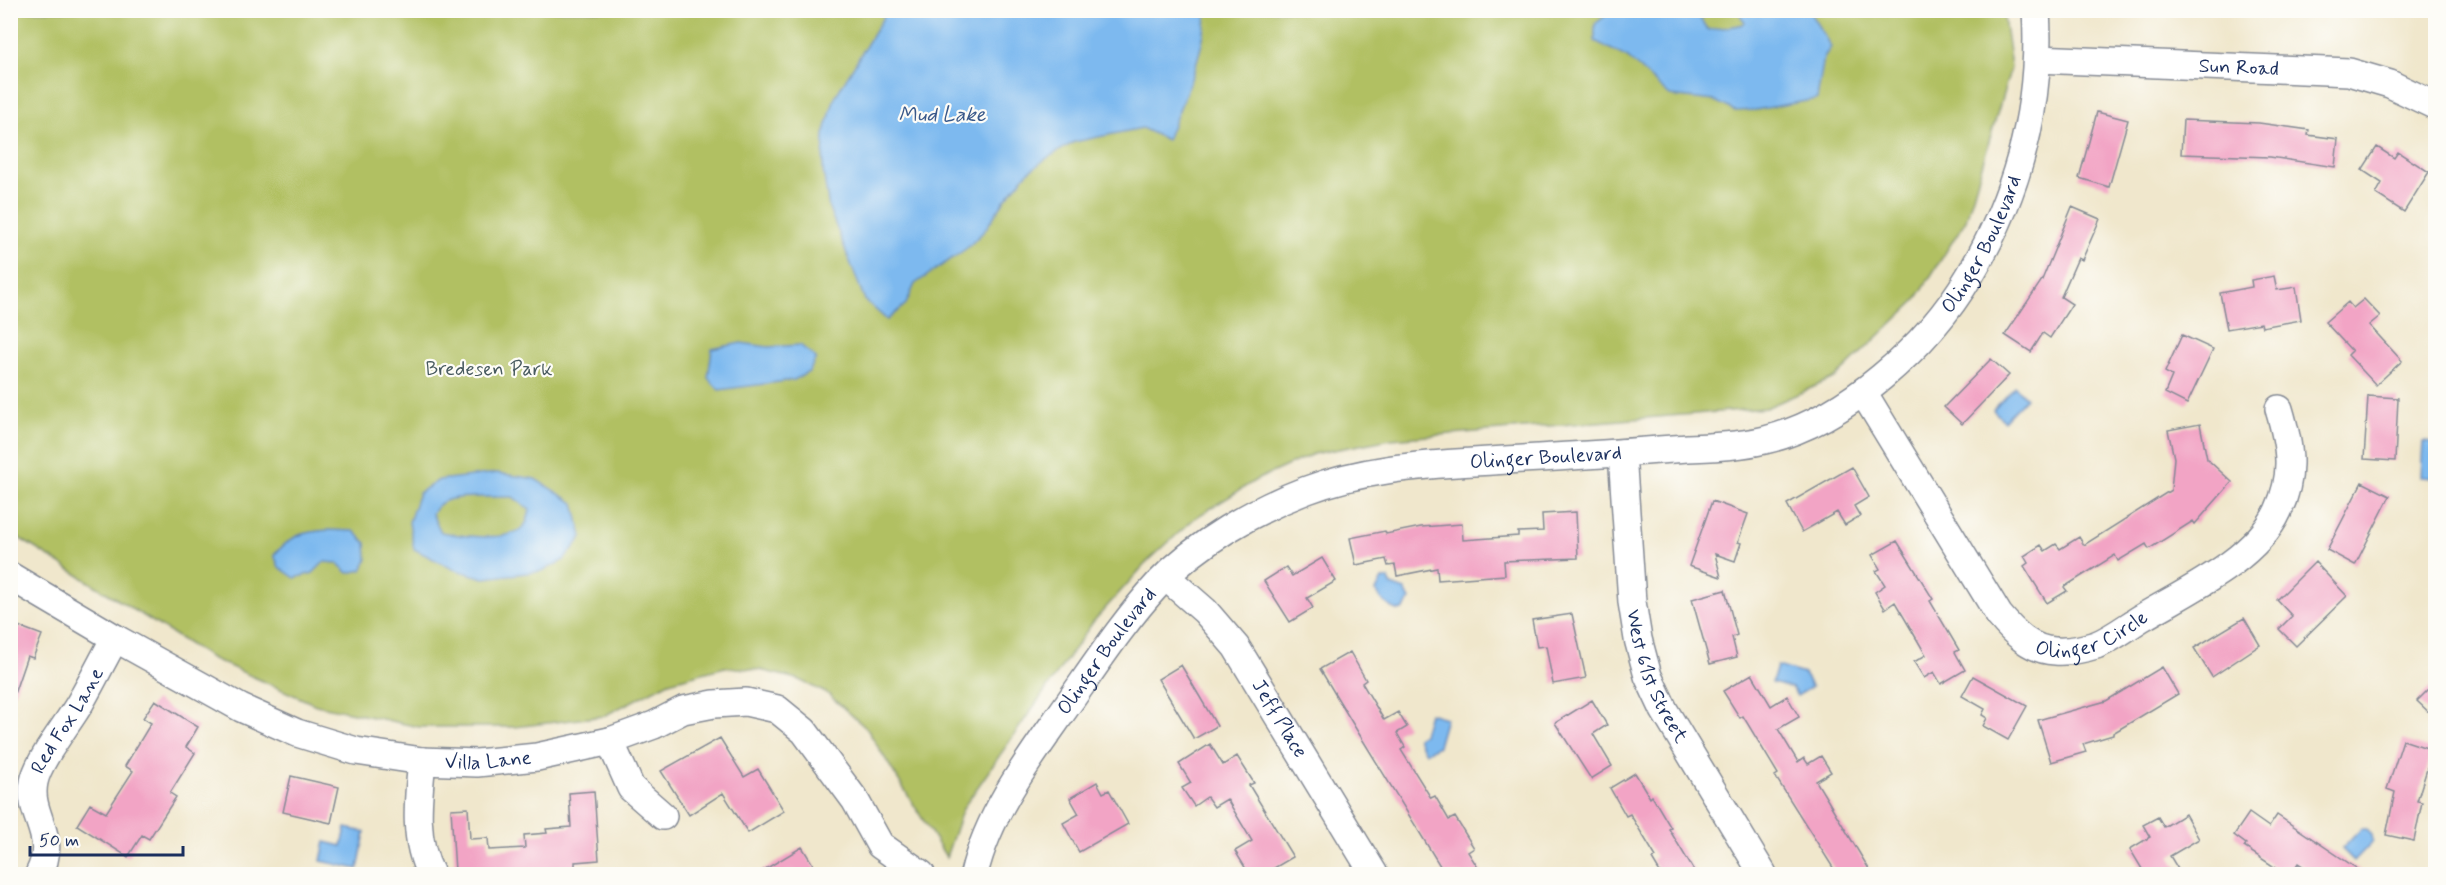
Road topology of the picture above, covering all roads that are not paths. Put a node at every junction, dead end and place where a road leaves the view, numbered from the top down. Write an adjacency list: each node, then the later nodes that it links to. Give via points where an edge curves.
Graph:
1 (2036, 10): 2 (street, Olinger Boulevard)
2 (2037, 59): 3 (street, Sun Road, via 2349,72 2390,84); 4 (street, Olinger Boulevard, via 2029,129 2013,186 1990,240 1961,290 1924,336)
3 (2436, 106)
4 (1863, 392): 5 (street, Olinger Circle, via 1999,615 2014,633 2032,645 2054,651 2098,644 2208,578 2259,539 2278,513 2291,462); 6 (street, Olinger Boulevard, via 1807,426 1764,441)
5 (2279, 409)
6 (1622, 453): 8 (street, Olinger Boulevard, via 1419,465 1362,474 1306,490 1255,514 1204,544); 18 (street, West 61st Street, via 1632,602 1648,676 1664,710)
7 (10, 576): 9 (street, Villa Lane)
8 (1166, 577): 16 (street, Olinger Boulevard, via 1123,626 1022,771 989,829); 17 (street, Jeff Place, via 1205,611 1236,646)
9 (115, 638): 11 (street, Villa Lane, via 242,708 297,733 356,751); 13 (street, Red Fox Lane, via 34,782 34,801 47,840 45,863)
10 (610, 741): 11 (street, Villa Lane, via 537,757 477,763); 12 (street, via 631,788); 15 (street, Villa Lane, via 682,710 746,702 777,709 804,731 855,800 880,845)
11 (422, 761): 14 (street, via 417,809 422,858)
12 (663, 816)
13 (39, 874)
14 (431, 874)
15 (921, 874)
16 (974, 874)
17 (1374, 874)
18 (1763, 874)

